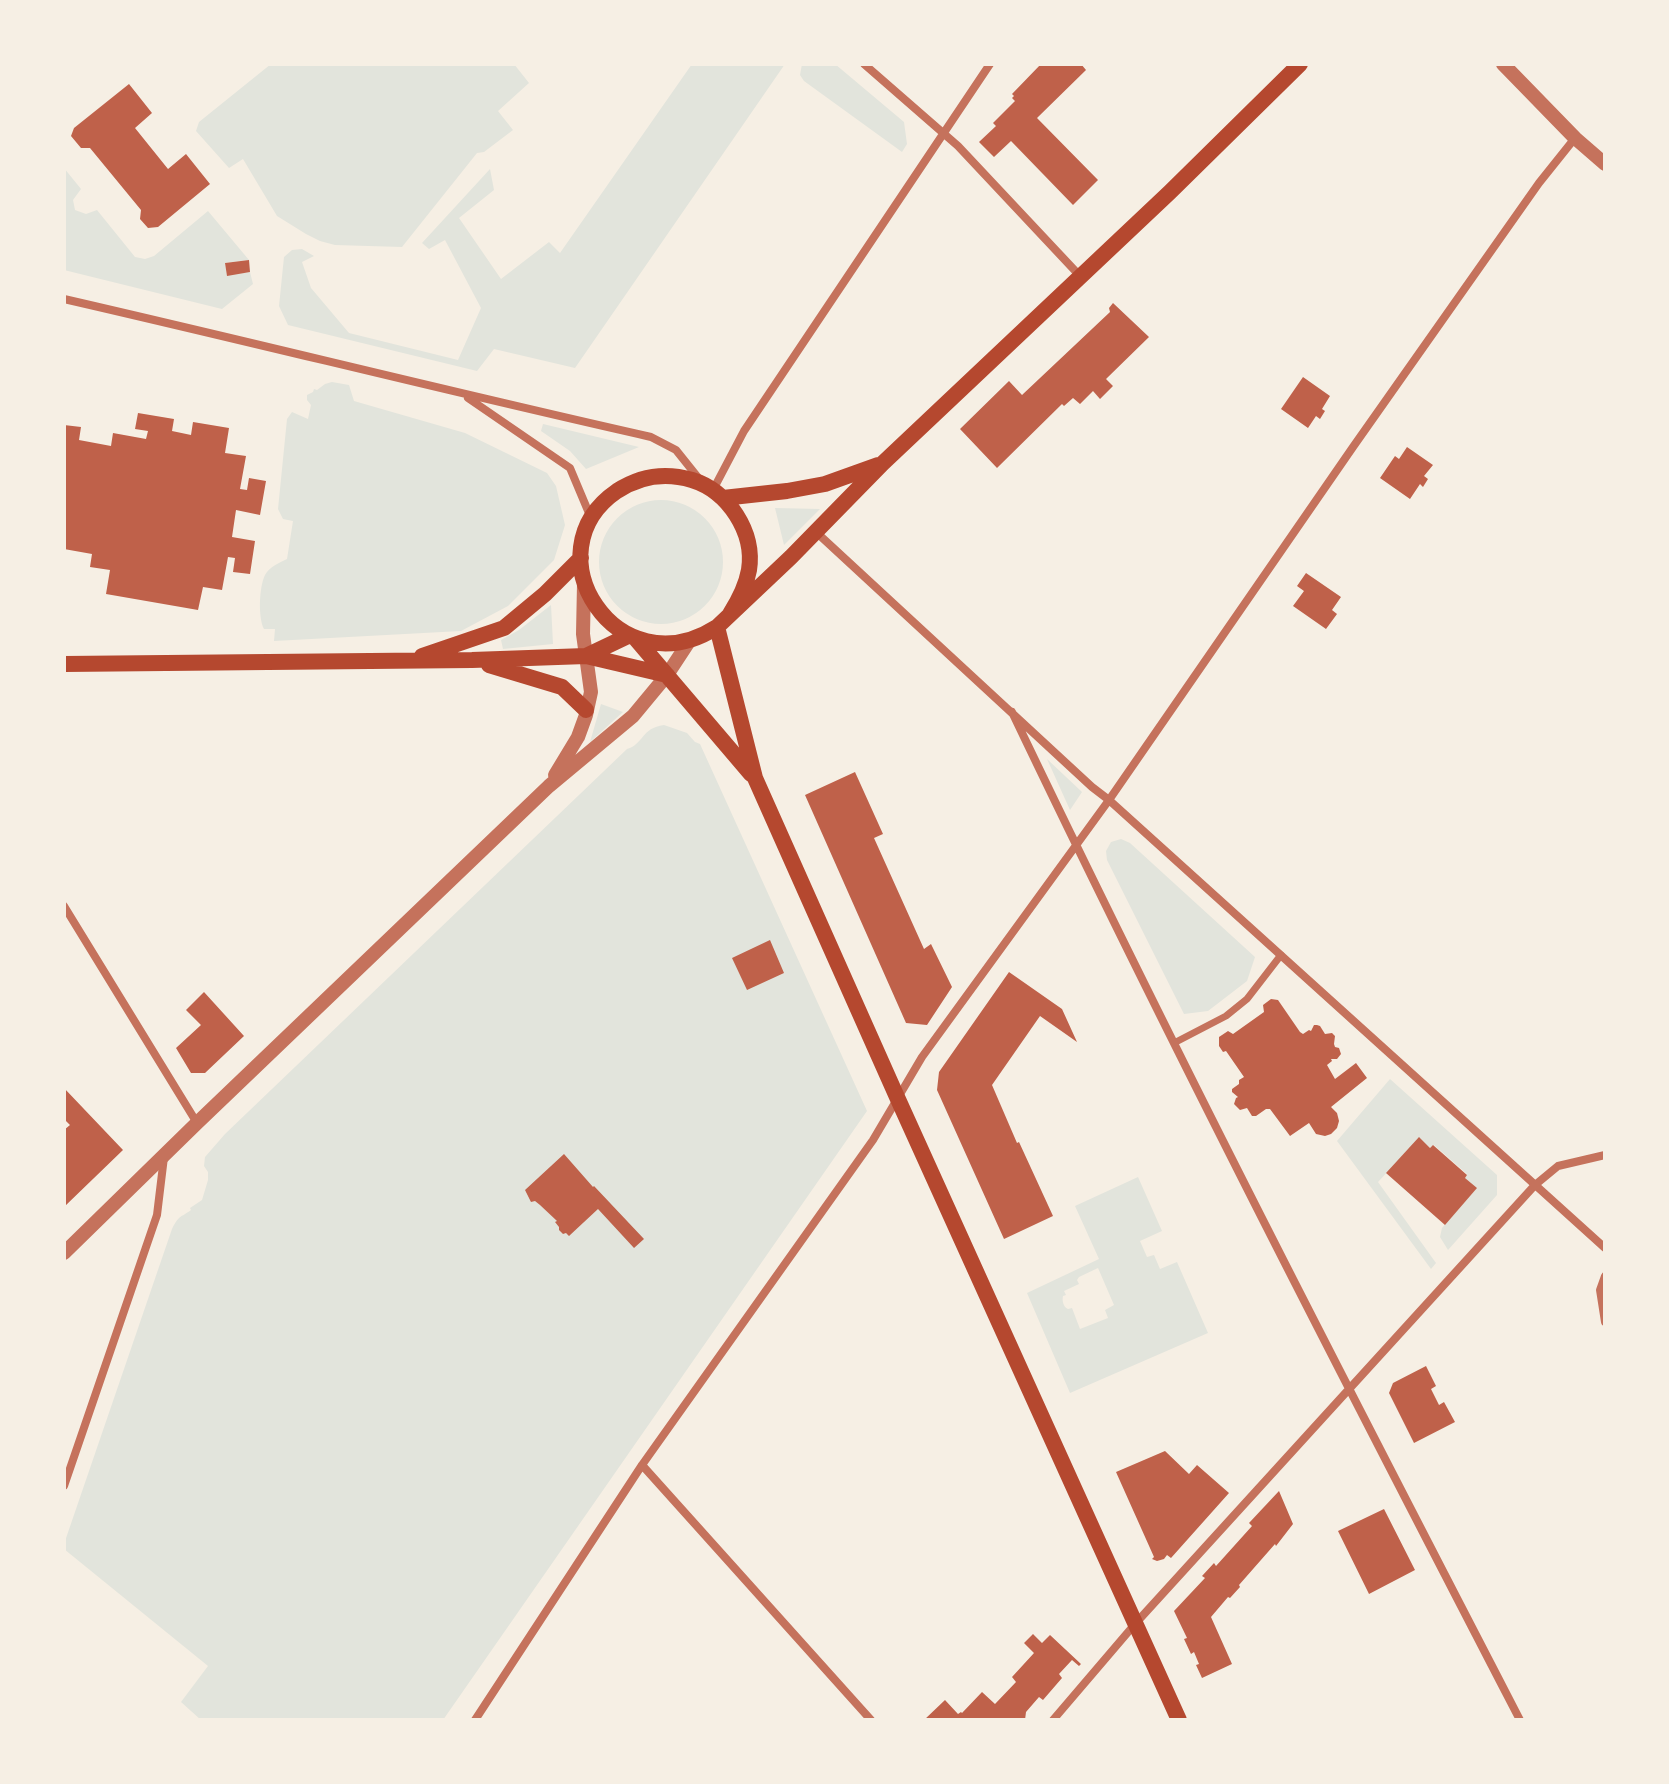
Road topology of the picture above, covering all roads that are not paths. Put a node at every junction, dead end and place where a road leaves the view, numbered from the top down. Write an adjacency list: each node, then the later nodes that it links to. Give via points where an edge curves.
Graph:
1 (864, 64): 5 (street)
2 (990, 64): 5 (street)
3 (1300, 64): 8 (main road)
4 (1503, 64): 6 (street)
5 (943, 133): 8 (street); 12 (street, via 744,431)
6 (1575, 138): 7 (street); 30 (street)
7 (1605, 164)
8 (1080, 276): 11 (main road)
9 (64, 299): 10 (street)
10 (464, 395): 12 (street, via 651,437 676,450); 13 (street, via 570,468)
11 (883, 463): 12 (main road, via 787,491); 14 (main road)
12 (713, 491): 13 (main road, via 678,476 653,476 607,498); 17 (main road, via 739,518 748,542 750,568)
13 (591, 518): 15 (main road)
14 (816, 532): 17 (main road); 27 (street)
15 (581, 558): 16 (main road); 22 (main road, via 504,628)
16 (584, 584): 19 (main road, via 609,623); 21 (street)
17 (730, 614): 18 (main road)
18 (717, 627): 20 (main road); 28 (main road)
19 (632, 638): 20 (main road, via 663,644); 21 (main road); 25 (main road)
20 (690, 640): 25 (street)
21 (586, 656): 23 (main road); 25 (main road); 26 (street, via 591,692)
22 (411, 660): 23 (main road); 24 (main road)
23 (472, 660): 26 (main road, via 562,687)
24 (64, 664)
25 (667, 675): 28 (main road); 29 (street, via 633,716)
26 (586, 710): 29 (street, via 578,737)
27 (1012, 712): 30 (street); 31 (street)
28 (755, 778): 35 (main road)
29 (549, 786): 36 (street)
30 (1109, 800): 31 (street); 33 (street)
31 (1075, 846): 34 (street); 35 (street)
32 (64, 906): 36 (street)
33 (1281, 955): 34 (street, via 1247,999); 39 (street)
34 (1174, 1043): 44 (street)
35 (897, 1097): 45 (street, via 873,1140); 47 (main road)
36 (197, 1123): 38 (street)
37 (1605, 1155): 39 (street, via 1558,1166)
38 (164, 1156): 41 (street); 46 (street, via 157,1215)
39 (1535, 1185): 40 (street); 44 (street)
40 (1605, 1248)
41 (64, 1253)
42 (1605, 1276): 43 (street, via 1600,1290)
43 (1605, 1322)
44 (1349, 1389): 47 (street); 52 (street)
45 (642, 1465): 48 (street); 49 (street)
46 (64, 1486)
47 (1135, 1624): 50 (street); 51 (main road)
48 (475, 1720)
49 (871, 1720)
50 (1053, 1720)
51 (1179, 1720)
52 (1520, 1720)

